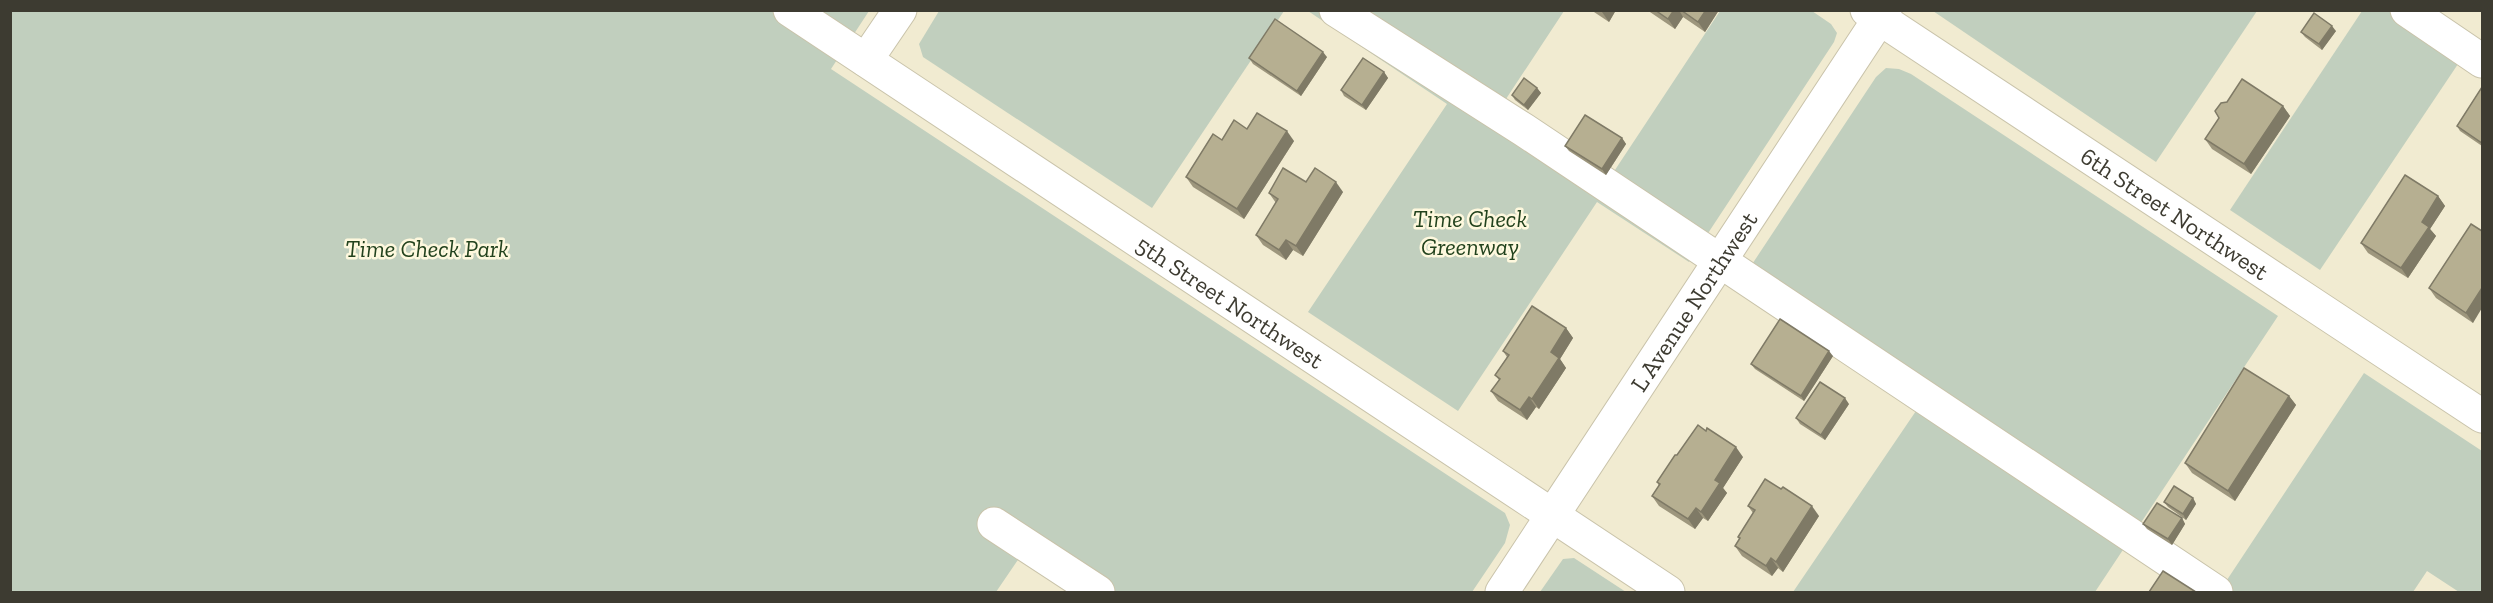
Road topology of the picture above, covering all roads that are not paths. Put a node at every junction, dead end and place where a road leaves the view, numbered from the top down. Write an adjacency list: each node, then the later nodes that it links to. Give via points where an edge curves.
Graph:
1 (790, 10): 6 (street, 5th Street Northwest)
2 (900, 10): 6 (street)
3 (1336, 10): 8 (street)
4 (2407, 10): 7 (street)
5 (1877, 13): 8 (street, L Avenue Northwest); 9 (street, 6th Street Northwest)
6 (866, 60): 10 (street, 5th Street Northwest)
7 (2482, 61)
8 (1721, 262): 10 (street, L Avenue Northwest); 15 (street)
9 (2482, 416)
10 (1553, 516): 13 (street, L Avenue Northwest); 14 (street, 5th Street Northwest)
11 (994, 524): 12 (street)
12 (1098, 592)
13 (1502, 592)
14 (1668, 592)
15 (2216, 592)

